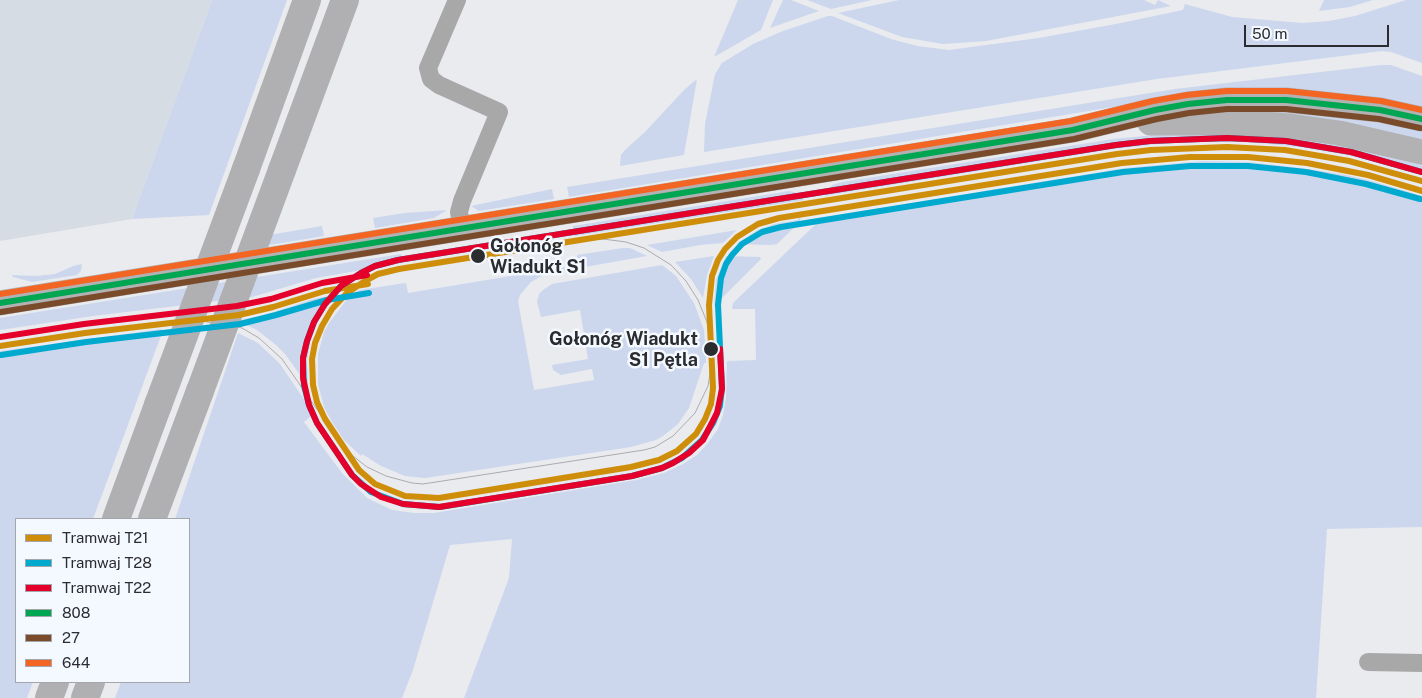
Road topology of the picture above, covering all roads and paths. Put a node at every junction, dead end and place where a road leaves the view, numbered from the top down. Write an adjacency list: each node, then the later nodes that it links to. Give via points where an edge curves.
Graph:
1 (307, 0): 9 (highway, bridge)
2 (345, 0): 10 (highway, bridge)
3 (457, 0): 7 (street, via 428,68 431,79 499,112 462,201 459,212)
4 (1422, 120): 5 (street, via 1380,110 1286,100 1237,100 1172,106)
5 (1073, 130): 6 (street, via 1174,122 1258,124 1338,132); 7 (street)
6 (1422, 152)
7 (462, 229): 8 (street)
8 (0, 303)
9 (116, 518)
10 (152, 518)
11 (1368, 662): 12 (street)
12 (1422, 663)
13 (55, 683): 15 (highway)
14 (92, 683): 16 (highway)
15 (49, 698)
16 (85, 698)

